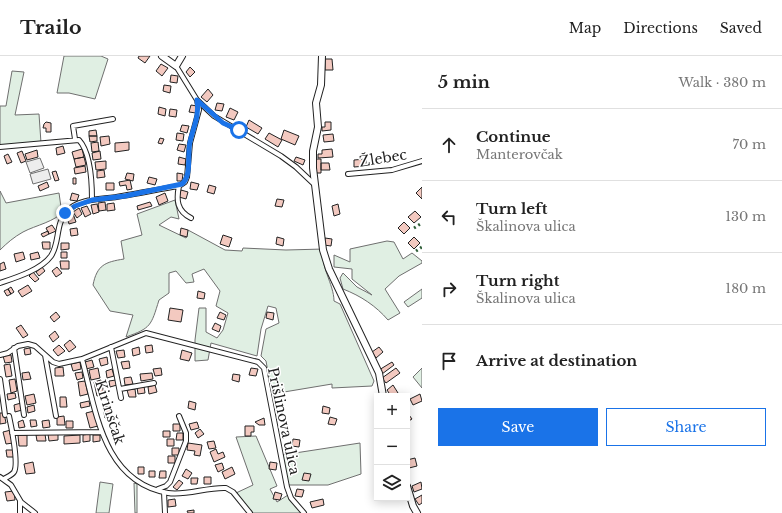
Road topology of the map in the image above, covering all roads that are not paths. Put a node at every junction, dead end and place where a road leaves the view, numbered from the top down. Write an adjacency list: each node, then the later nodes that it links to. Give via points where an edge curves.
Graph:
1 (162, 56): 4 (street)
2 (182, 56): 4 (street)
3 (322, 56): 11 (street, via 321,85 316,103 318,127 313,151)
4 (176, 66): 5 (street)
5 (197, 100): 11 (street, via 223,123 281,156); 12 (street, via 198,110 190,143 187,176 185,182)
6 (114, 120): 7 (street, via 74,126)
7 (75, 139): 8 (street); 13 (street, via 82,144 90,168)
8 (0, 147)
9 (422, 161): 10 (street, Žlebec, via 392,170)
10 (348, 174)
11 (314, 184): 24 (street, via 323,250 329,269 378,373)
12 (179, 186): 13 (street); 14 (street, via 177,203 184,214)
13 (92, 200): 15 (street, via 65,213 59,224 52,254 47,260 24,275)
14 (191, 218)
15 (0, 283)
16 (111, 347): 20 (street, Prišlinova ulica); 23 (street); 40 (street, Prišlinova ulica, via 142,333 150,333 262,364 287,487 291,498)
17 (14, 348): 18 (street, Prišlinova ulica); 19 (street, Prišlinova ulica, via 31,344); 26 (street)
18 (0, 355)
19 (45, 355): 20 (street, Prišlinova ulica, via 57,364); 27 (street)
20 (82, 359): 29 (street, Kirinščak)
21 (0, 379): 30 (street)
22 (154, 383): 23 (street)
23 (120, 389): 25 (street)
24 (382, 393)
25 (121, 398)
26 (24, 415)
27 (56, 416)
28 (179, 416): 32 (street, via 186,432 186,441 170,482)
29 (102, 432): 30 (street); 32 (street, Kirinščak, via 121,467 130,477)
30 (12, 433): 31 (street, via 15,469 13,474)
31 (2, 478): 35 (street, via 16,490)
32 (158, 490): 33 (street, Kirinščak)
33 (164, 492): 38 (street); 39 (street, Kirinščak, via 226,488 233,492)
34 (410, 496): 41 (street)
35 (20, 500): 36 (street); 37 (street)
36 (20, 513)
37 (35, 513)
38 (165, 513)
39 (250, 513)
40 (304, 513)
41 (417, 513)

